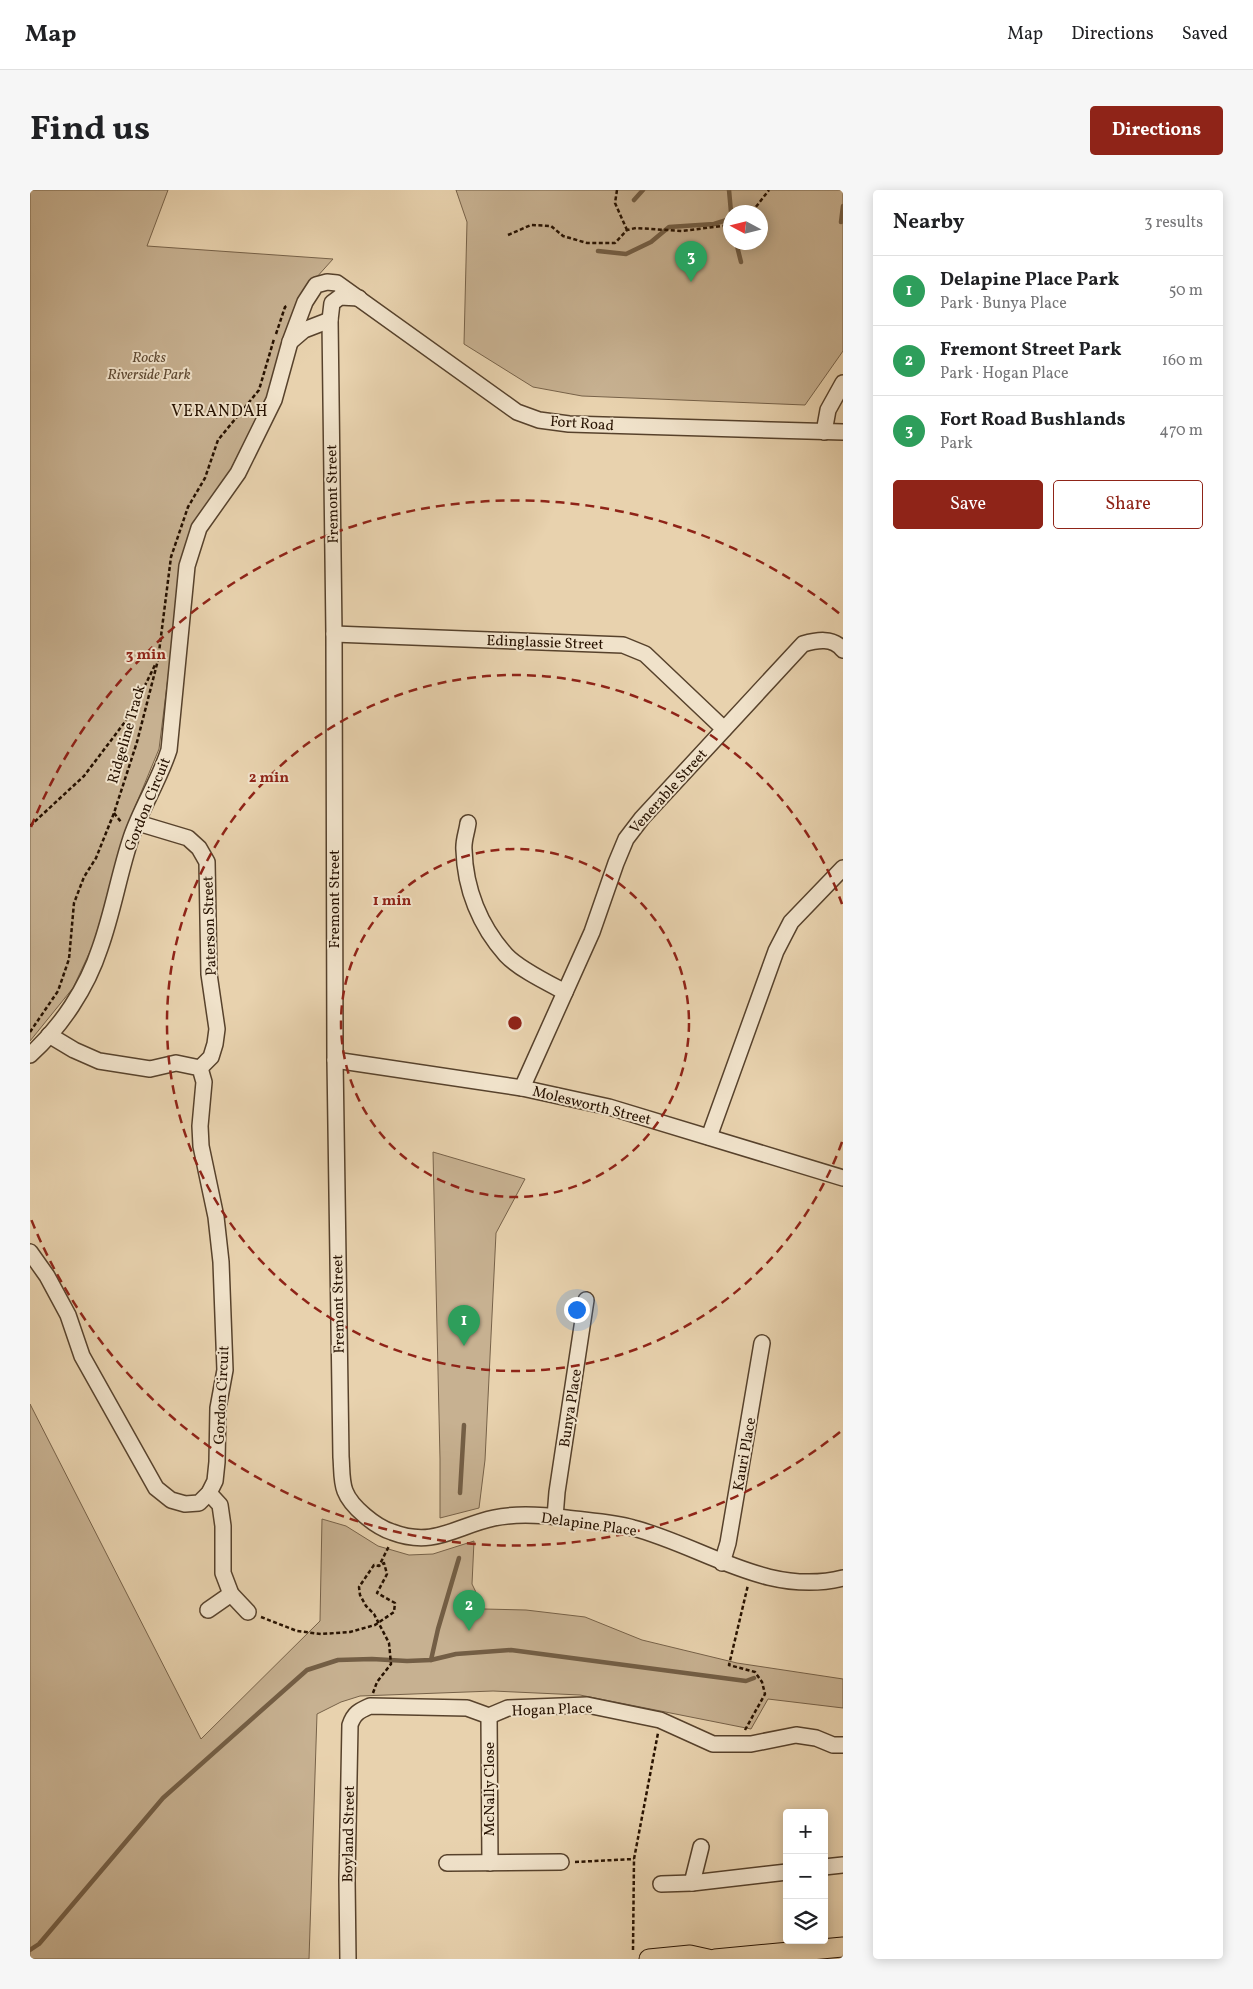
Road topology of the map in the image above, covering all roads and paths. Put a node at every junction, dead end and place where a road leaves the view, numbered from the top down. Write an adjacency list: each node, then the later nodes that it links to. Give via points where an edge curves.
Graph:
1 (617, 190): 5 (path, via 615,203)
2 (770, 190): 3 (path)
3 (758, 205)
4 (723, 226): 5 (path, via 682,231)
5 (627, 230): 6 (path, via 615,243 587,243 563,236 551,226 531,224)
6 (508, 236)
7 (359, 298): 9 (street, Fremont Street, via 340,297 332,303); 10 (street, Gordon Circuit, via 337,284 316,285 305,302); 12 (street, Fort Road, via 517,412 539,420 569,424)
8 (293, 302): 16 (path, Ridgeline Track, via 285,307 258,390 218,440 205,478 188,507 171,557)
9 (330, 320): 10 (street, via 304,330); 14 (street, Fremont Street)
10 (290, 342): 18 (street, Gordon Circuit, via 274,400 238,473 199,528 192,545 187,566 168,750)
11 (843, 383): 12 (street, via 828,410)
12 (824, 432): 13 (street, Fort Road)
13 (843, 432)
14 (334, 634): 17 (street, Edinglassie Street, via 622,645 645,654); 26 (street, Fremont Street)
15 (843, 650): 17 (street, Venerable Street, via 839,645 821,639 803,644)
16 (158, 660): 20 (path, via 130,714 84,776); 23 (path, Ridgeline Track, via 114,813 74,903 69,959 58,991)
17 (724, 729): 22 (street, Venerable Street, via 626,839 592,932)
18 (138, 822): 24 (street, Gordon Circuit, via 100,948 85,985); 27 (street, Paterson Street, via 188,838 207,862 209,974 217,1029 211,1057)
19 (468, 823): 22 (street, via 463,849 472,898 483,925 507,956)
20 (30, 826)
21 (843, 868): 29 (street, via 791,922 776,950)
22 (565, 992): 28 (street, Venerable Street)
23 (30, 1032)
24 (49, 1035): 25 (street, Gordon Circuit); 27 (street, via 99,1061 150,1069 176,1063)
25 (30, 1055)
26 (335, 1060): 28 (street, Molesworth Street); 35 (street, Fremont Street, via 341,1457 345,1491)
27 (200, 1068): 34 (street, Gordon Circuit, via 204,1082 201,1146 216,1217 221,1262 225,1370 218,1408 218,1462)
28 (522, 1088): 29 (street, Molesworth Street, via 609,1107)
29 (709, 1137): 30 (street, Molesworth Street)
30 (843, 1178)
31 (30, 1252): 34 (street, via 68,1314 82,1356 156,1488 171,1500 185,1504 199,1503)
32 (586, 1300): 36 (street, Bunya Place)
33 (762, 1343): 38 (street, Kauri Place)
34 (209, 1493): 42 (street, via 220,1505 223,1572)
35 (364, 1516): 37 (street, Delapine Place)
36 (555, 1516): 37 (street, Delapine Place, via 493,1518 441,1536 417,1538); 38 (street, Delapine Place, via 632,1528)
37 (394, 1533): 39 (path)
38 (722, 1563): 40 (street, Delapine Place)
39 (379, 1566): 45 (path, via 374,1565 359,1587 366,1606); 45 (path, via 384,1563 386,1574 377,1593 395,1603 394,1612)
40 (751, 1574): 41 (street, Delapine Place, via 799,1582 829,1582); 49 (path, via 729,1664 756,1672 765,1694)
41 (843, 1578)
42 (231, 1594): 43 (street); 44 (street)
43 (208, 1610)
44 (248, 1612): 45 (path, via 284,1628 321,1634 350,1632)
45 (379, 1623): 46 (path, via 389,1643 390,1664)
46 (364, 1709): 47 (street, via 467,1708); 63 (street, Boyland Street, via 352,1717 350,1724 346,1880)
47 (489, 1716): 48 (street, Hogan Place, via 508,1708 587,1705); 55 (street, McNally Close)
48 (660, 1720): 50 (street, Hogan Place, via 713,1744 751,1744 796,1735); 52 (path)
49 (743, 1733)
50 (843, 1745)
51 (701, 1847): 59 (street)
52 (634, 1859): 53 (path); 62 (path)
53 (561, 1862): 55 (street)
54 (446, 1863): 55 (street)
55 (490, 1863)
56 (843, 1865): 57 (street)
57 (828, 1867)
58 (783, 1872): 59 (street)
59 (692, 1882): 60 (street)
60 (661, 1884)
61 (843, 1947): 65 (main road)
62 (641, 1955): 64 (main road)
63 (348, 1959)
64 (708, 1959)
65 (715, 1959)

